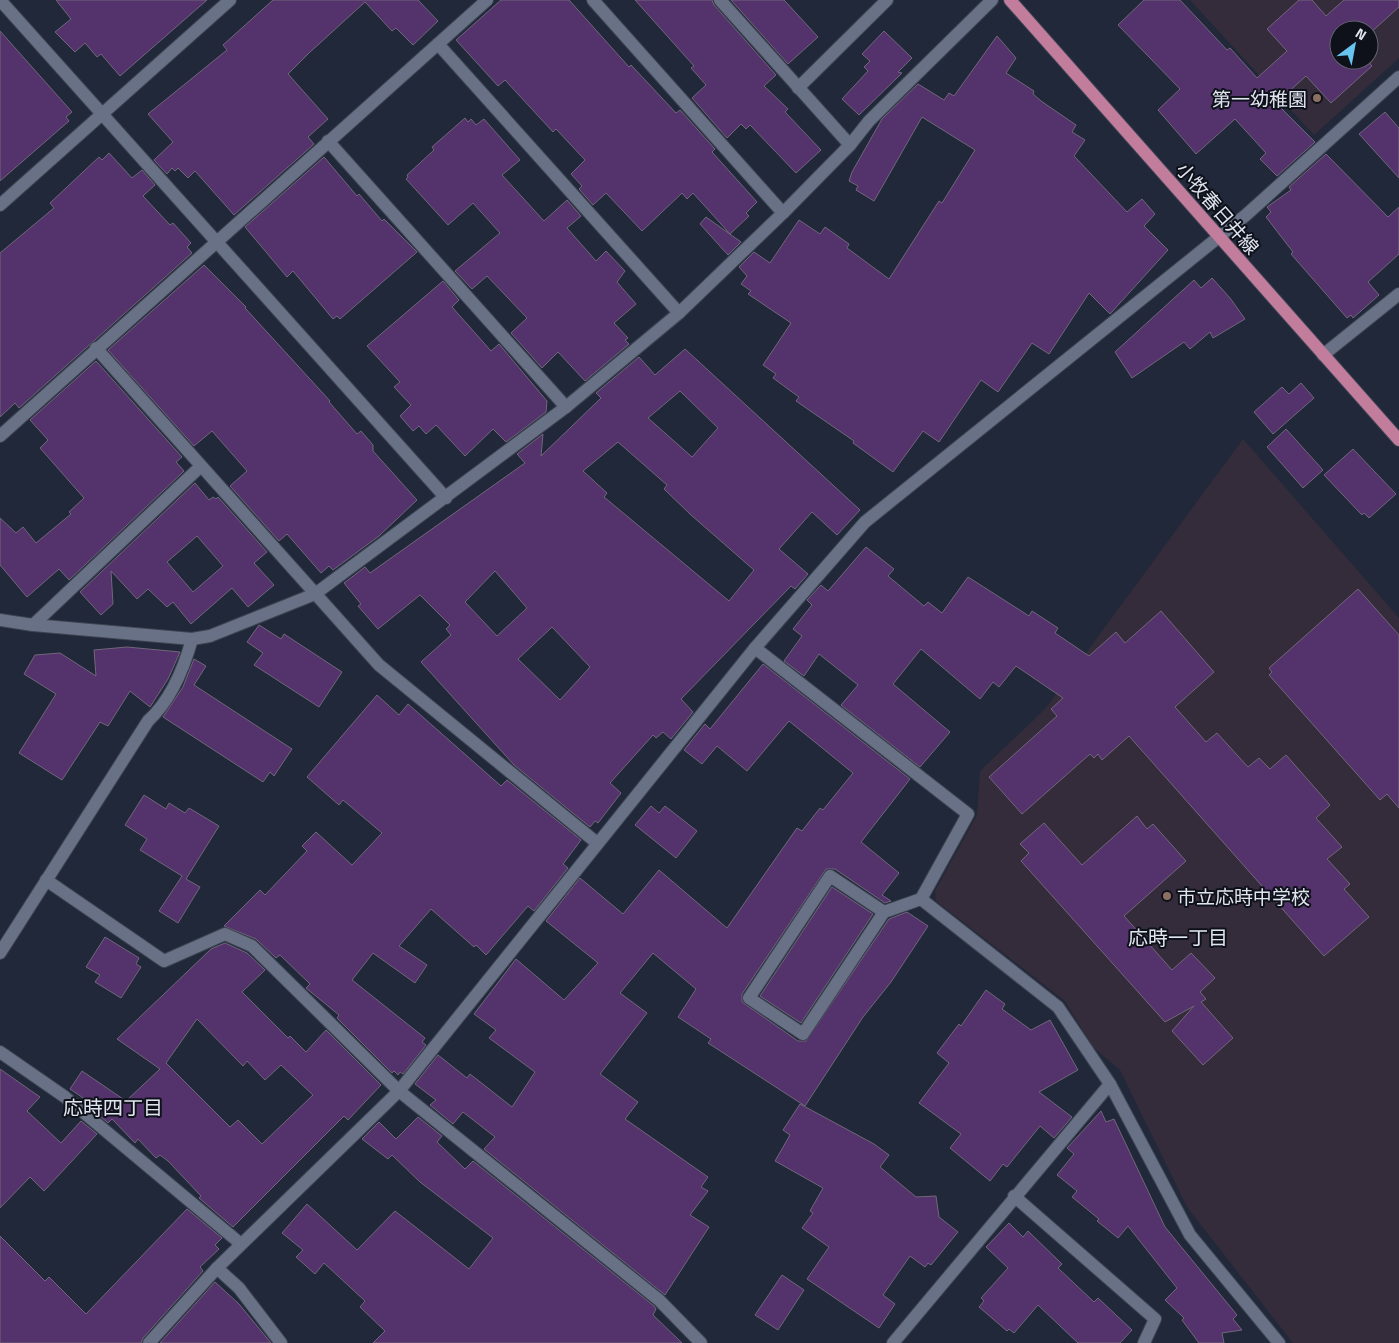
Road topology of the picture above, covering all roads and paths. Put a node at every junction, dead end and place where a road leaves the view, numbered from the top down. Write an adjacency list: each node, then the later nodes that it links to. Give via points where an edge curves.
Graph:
1 (0, 0): 12 (street)
2 (230, 0): 12 (street)
3 (487, 0): 9 (street)
4 (593, 0): 16 (street)
5 (720, 0): 11 (street)
6 (887, 0): 11 (street)
7 (992, 0): 14 (street, via 869,121)
8 (1010, 0): 17 (main road, 小牧春日井線)
9 (438, 44): 13 (street); 20 (street)
10 (1399, 77): 17 (street, via 1246,215)
11 (798, 88): 14 (street)
12 (103, 116): 15 (street); 18 (street)
13 (328, 141): 18 (street); 23 (street)
14 (850, 145): 16 (street)
15 (0, 205)
16 (784, 212): 20 (street)
17 (1217, 236): 22 (main road, 小牧春日井線); 32 (street, via 866,522)
18 (217, 242): 21 (street); 27 (street)
19 (1399, 294): 22 (street)
20 (679, 313): 23 (street)
21 (96, 348): 24 (street); 26 (street)
22 (1323, 355): 25 (main road, 小牧春日井線)
23 (566, 407): 27 (street)
24 (0, 436)
25 (1399, 440)
26 (201, 466): 28 (street); 30 (street)
27 (446, 498): 28 (street)
28 (315, 594): 31 (street, via 210,636); 33 (street, via 379,666)
29 (0, 620): 30 (street)
30 (33, 625): 31 (street)
31 (192, 638): 34 (street, via 183,670)
32 (755, 648): 33 (street); 35 (street, via 968,814)
33 (597, 843): 40 (street)
34 (46, 880): 37 (street); 40 (street, via 164,961 225,934 252,946)
35 (922, 899): 36 (street); 39 (street, via 1058,1007)
36 (884, 912): 36 (street, via 830,876 749,998 803,1034)
37 (0, 953)
38 (0, 1052): 42 (street, via 65,1097)
39 (1110, 1084): 41 (street); 49 (street, via 1190,1235)
40 (399, 1091): 42 (street); 46 (street, via 659,1300)
41 (1014, 1196): 47 (street); 48 (street, via 1155,1319)
42 (241, 1244): 43 (street)
43 (217, 1268): 44 (street); 45 (street, via 239,1288)
44 (149, 1343)
45 (281, 1343)
46 (701, 1343)
47 (893, 1343)
48 (1144, 1343)
49 (1278, 1343)

